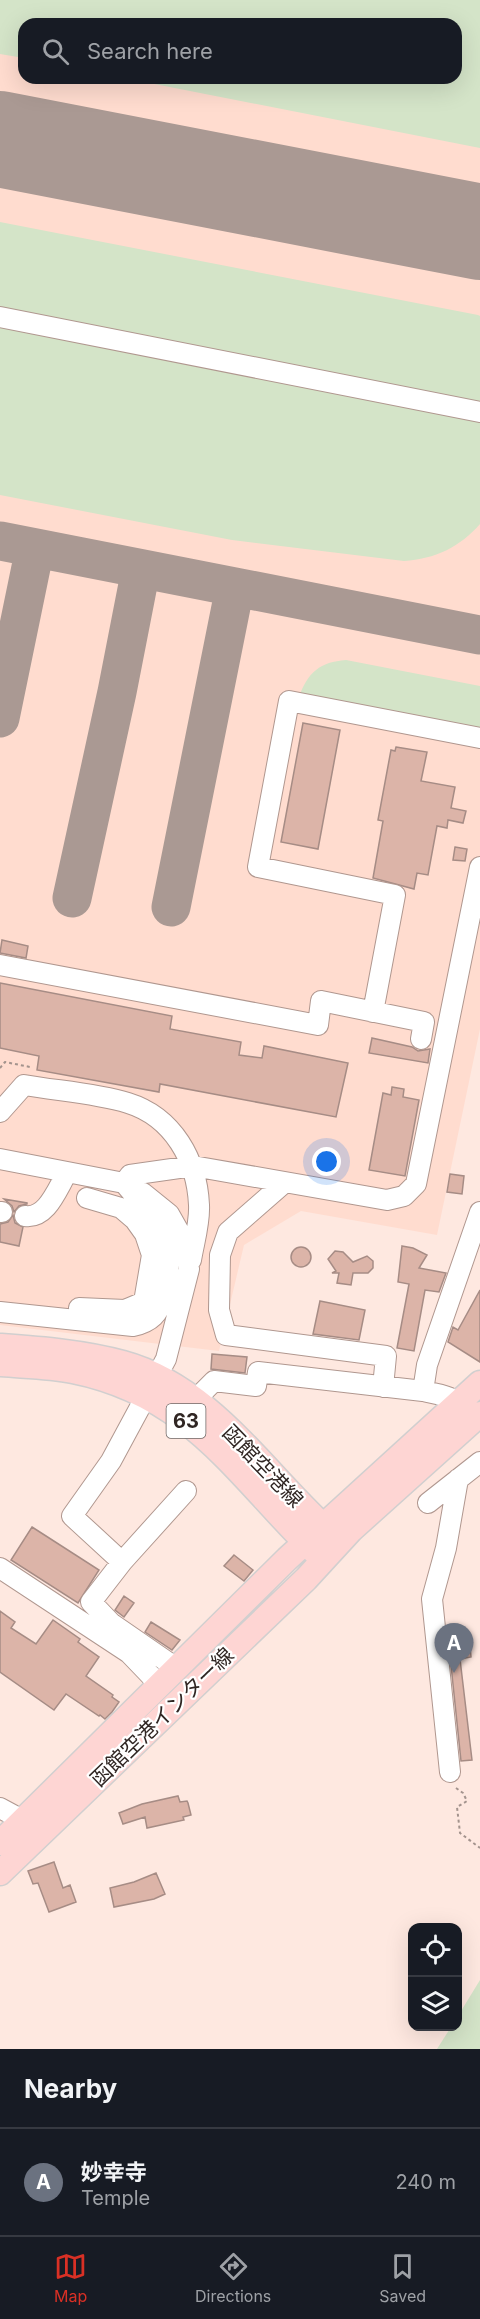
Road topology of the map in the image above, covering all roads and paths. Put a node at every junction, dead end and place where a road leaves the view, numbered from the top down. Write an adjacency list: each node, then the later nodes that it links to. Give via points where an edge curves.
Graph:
1 (0, 317): 2 (street)
2 (480, 412)
3 (480, 738): 6 (street, via 289,701 258,867 395,895)
4 (480, 867): 15 (street, via 416,1184 404,1196 387,1200)
5 (0, 965): 6 (street, via 318,1025 321,1001)
6 (373, 1012): 7 (street, via 424,1022)
7 (421, 1039)
8 (30, 1067): 9 (path, via 5,1062)
9 (0, 1068)
10 (0, 1112): 12 (street, via 24,1085 127,1103 168,1126)
11 (0, 1159): 13 (street)
12 (193, 1166): 14 (street, via 130,1175); 15 (street); 19 (street, via 199,1207)
13 (67, 1173): 14 (street); 18 (street, via 42,1213)
14 (124, 1183): 19 (street, via 144,1193 169,1214 182,1237); 21 (street, via 153,1218 167,1248 166,1290 158,1313 133,1326)
15 (284, 1183): 26 (street, via 228,1232 220,1255 219,1299 226,1335 386,1356)
16 (87, 1198): 20 (street, via 121,1208 146,1234 152,1255 144,1302 125,1310 101,1310)
17 (480, 1212): 28 (street, via 427,1365)
18 (25, 1216)
19 (189, 1269): 25 (street, via 166,1359)
20 (0, 1299)
21 (0, 1312)
22 (0, 1346): 25 (main road, 函館空港線 / 63, via 78,1353 124,1363)
23 (0, 1364): 25 (main road, 函館空港線 / 63, via 72,1371 119,1384)
24 (480, 1383): 29 (main road)
25 (152, 1386): 35 (main road, 函館空港線 / 63, via 195,1400 237,1437); 36 (main road, 函館空港線 / 63, via 223,1453); 38 (street, via 111,1461 72,1516)
26 (383, 1387): 27 (street, via 258,1372 256,1386 214,1381); 28 (street)
27 (204, 1391)
28 (423, 1391): 29 (street)
29 (458, 1401): 30 (street); 35 (main road)
30 (477, 1417): 37 (main road, via 351,1530)
31 (480, 1462): 32 (street)
32 (458, 1479): 34 (street); 42 (street, via 432,1599)
33 (186, 1491): 38 (street)
34 (428, 1503)
35 (323, 1526): 36 (main road); 37 (main road, 函館空港線 / 63)
36 (306, 1543): 37 (main road, 函館空港線 / 63); 43 (main road, 函館空港インター線)
37 (331, 1554): 45 (main road, 函館空港インター線)
38 (122, 1562): 40 (street, via 91,1602 111,1623)
39 (0, 1568): 41 (street, via 129,1653)
40 (169, 1663)
41 (153, 1678)
42 (450, 1772): 44 (path, via 452,1785 467,1801 457,1807 460,1833)
43 (0, 1844)
44 (480, 1848)
45 (0, 1873)

